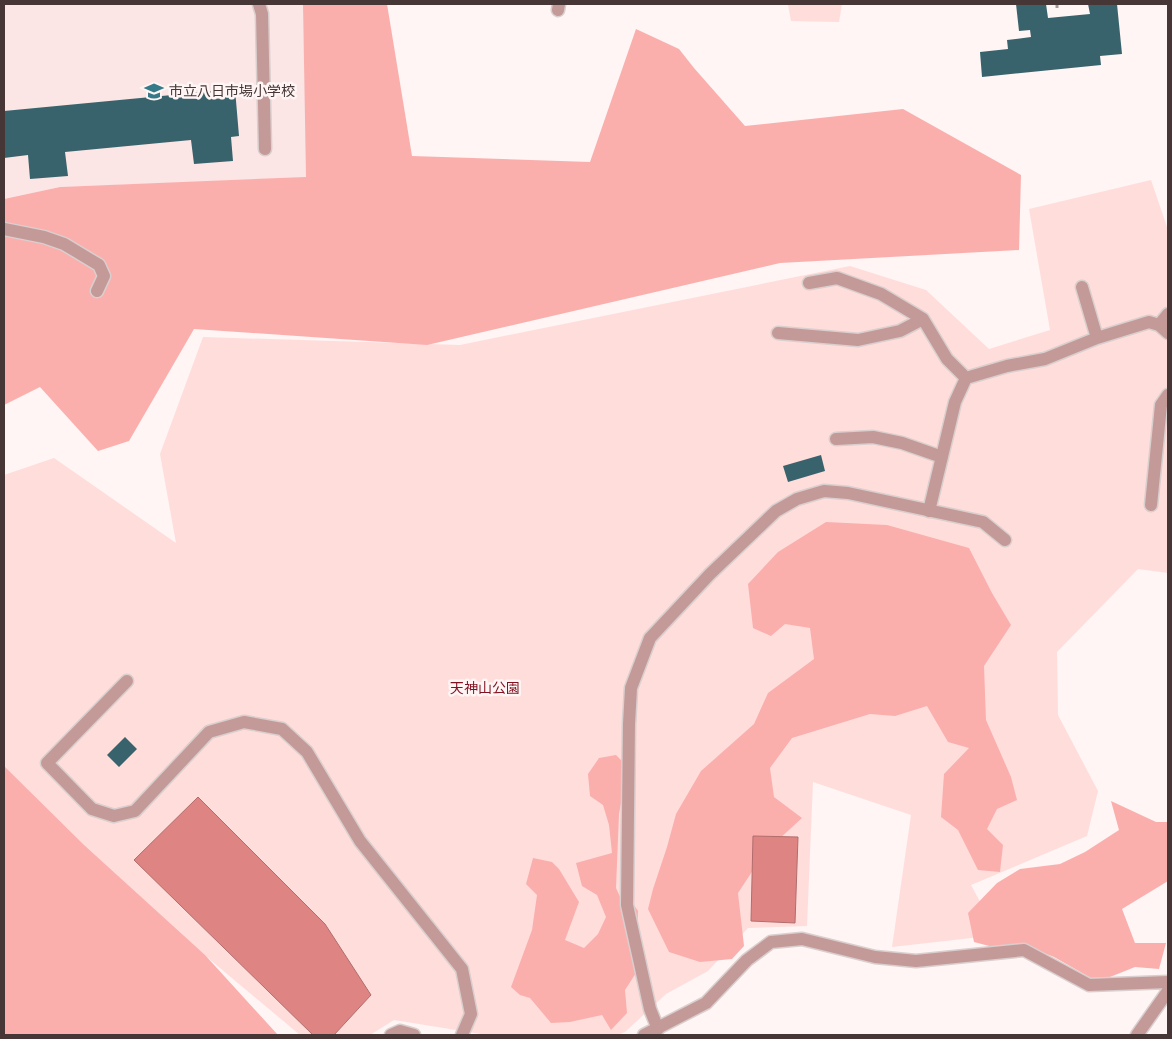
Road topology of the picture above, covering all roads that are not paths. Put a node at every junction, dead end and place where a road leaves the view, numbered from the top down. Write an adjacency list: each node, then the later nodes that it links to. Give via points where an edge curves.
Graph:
1 (259, 4): 2 (street, via 262,14)
2 (265, 149)
3 (4, 229): 6 (street, via 64,244 99,265 104,276)
4 (809, 283): 8 (street, via 837,278 881,294)
5 (1082, 287): 11 (street)
6 (97, 291)
7 (1168, 314): 9 (street)
8 (923, 319): 10 (street, via 900,331 858,340); 12 (street, via 947,359)
9 (1164, 329): 11 (street, via 1149,322)
10 (778, 333)
11 (1097, 338): 12 (street, via 1045,359)
12 (966, 378): 15 (street, via 955,402)
13 (1168, 395): 16 (street, via 1161,405)
14 (836, 438): 15 (street, via 873,437)
15 (942, 457): 17 (street)
16 (1151, 505)
17 (930, 511): 18 (street, via 983,522); 22 (street, via 848,493 824,492 797,499 776,511 650,638 631,688 627,905 650,1009)
18 (1005, 540)
19 (127, 681): 25 (street, via 47,763 92,809 114,816 134,811 209,732 244,722 282,729 307,752 360,841 462,970 471,1014)
20 (1168, 982): 22 (street, via 1089,985 1024,950 916,961 876,957 802,939 771,942 747,960 706,1003)
21 (1168, 991): 27 (street)
22 (658, 1029): 26 (street)
23 (391, 1035): 24 (street, via 400,1031)
24 (414, 1035)
25 (462, 1035)
26 (644, 1035)
27 (1136, 1035)

